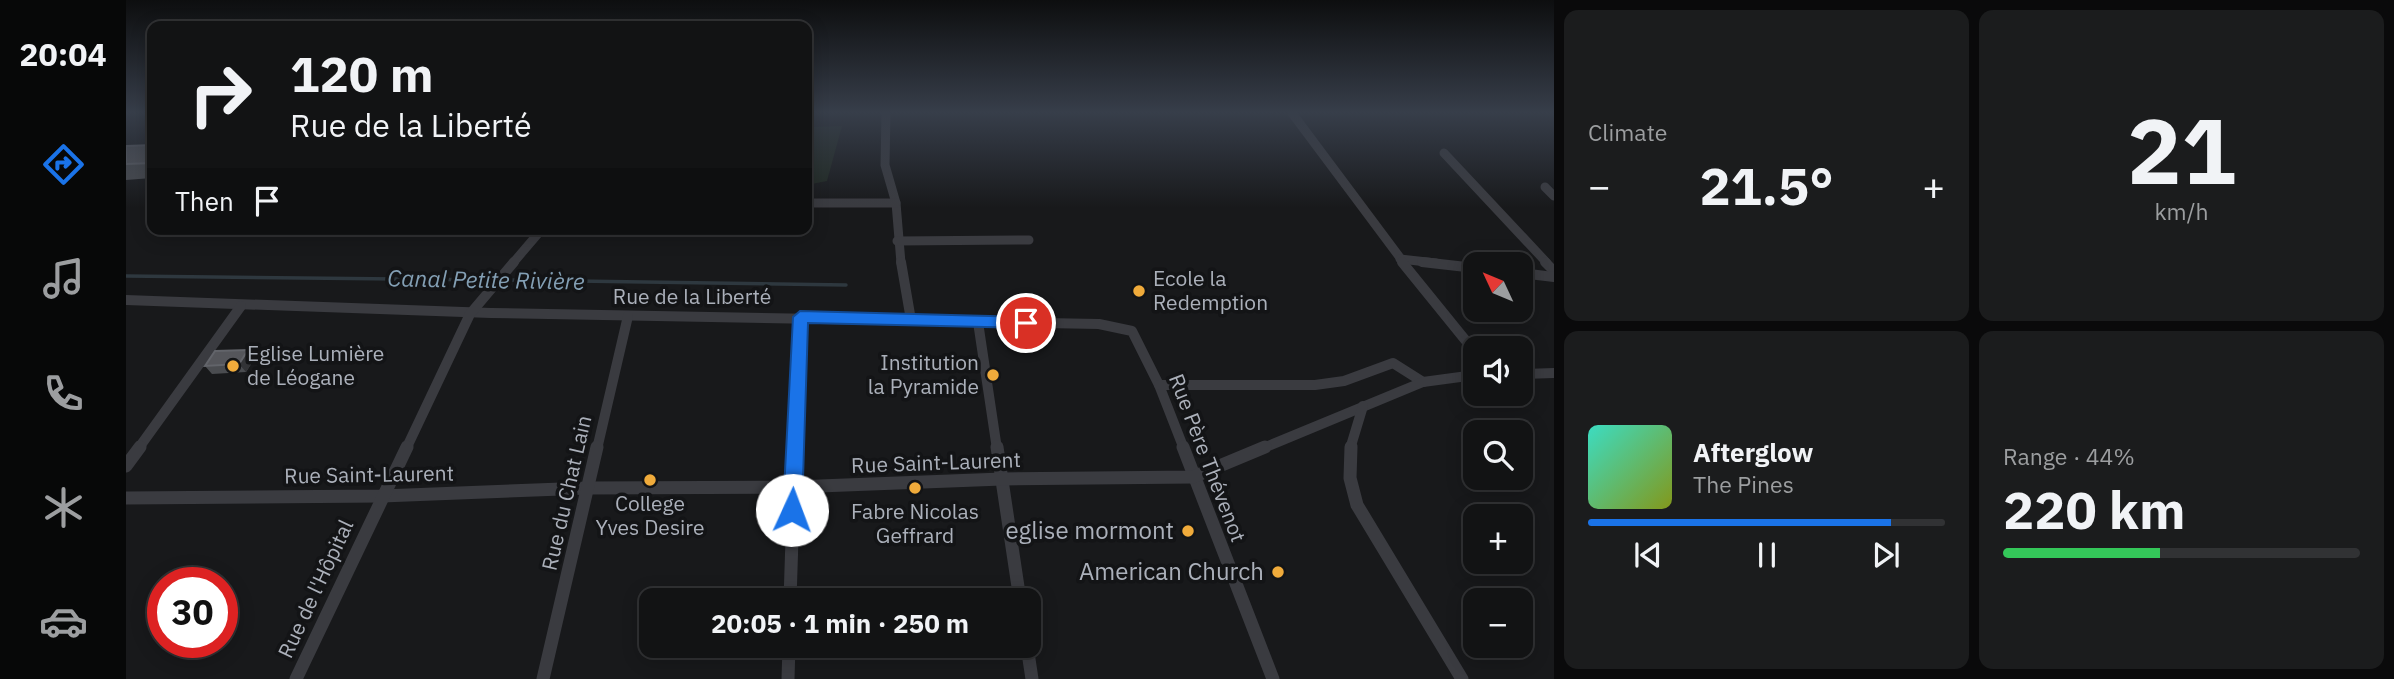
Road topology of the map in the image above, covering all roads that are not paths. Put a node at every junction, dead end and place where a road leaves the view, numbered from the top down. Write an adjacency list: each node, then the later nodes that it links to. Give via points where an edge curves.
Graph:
1 (885, 145): 7 (street, via 885,165)
2 (1316, 145): 11 (street)
3 (1444, 153): 13 (street)
4 (1545, 187): 5 (street)
5 (1554, 197)
6 (812, 203): 7 (street)
7 (896, 203): 10 (street)
8 (537, 235): 18 (street, Rue de l'Hôpital)
9 (1029, 240): 10 (street)
10 (897, 241): 21 (street)
11 (1401, 259): 12 (street); 24 (street)
12 (1463, 267)
13 (1554, 271)
14 (1533, 274): 15 (street)
15 (1554, 277)
16 (126, 300): 17 (street, Rue de la Liberté)
17 (241, 306): 18 (street, Rue de la Liberté); 31 (street)
18 (470, 314): 19 (street, Rue de la Liberté); 36 (street, Rue de l'Hôpital)
19 (628, 316): 20 (street, Rue de la Liberté); 35 (street, Rue du Chat Lain)
20 (800, 317): 21 (street, Rue de la Liberté); 34 (street)
21 (911, 320): 22 (street, Rue de la Liberté)
22 (978, 322): 23 (street, Rue de la Liberté, via 1099,324); 33 (street)
23 (1132, 331): 29 (street, Rue Père Thévenot)
24 (1463, 337)
25 (1554, 373): 26 (street)
26 (1533, 374)
27 (1463, 377): 28 (street, Rue Saint-Laurent)
28 (1423, 382): 29 (street, via 1393,363 1338,382 1267,388); 30 (street, Rue Saint-Laurent)
29 (1159, 385): 32 (street, Rue Père Thévenot)
30 (1363, 406): 32 (street, Rue Saint-Laurent); 47 (street, via 1346,475 1357,505)
31 (126, 466)
32 (1193, 477): 33 (street, Rue Saint-Laurent); 46 (street, Rue Père Thévenot)
33 (1002, 479): 34 (street, Rue Saint-Laurent); 39 (street)
34 (793, 487): 35 (street, Rue Saint-Laurent); 38 (street)
35 (588, 488): 36 (street, Rue Saint-Laurent); 43 (street, Rue du Chat Lain)
36 (382, 496): 37 (street, Rue Saint-Laurent); 42 (street, Rue de l'Hôpital)
37 (126, 498)
38 (790, 588)
39 (1018, 588)
40 (789, 658): 44 (street)
41 (1029, 658): 45 (street)
42 (296, 679)
43 (543, 679)
44 (788, 679)
45 (1032, 679)
46 (1273, 679)
47 (1462, 679)

